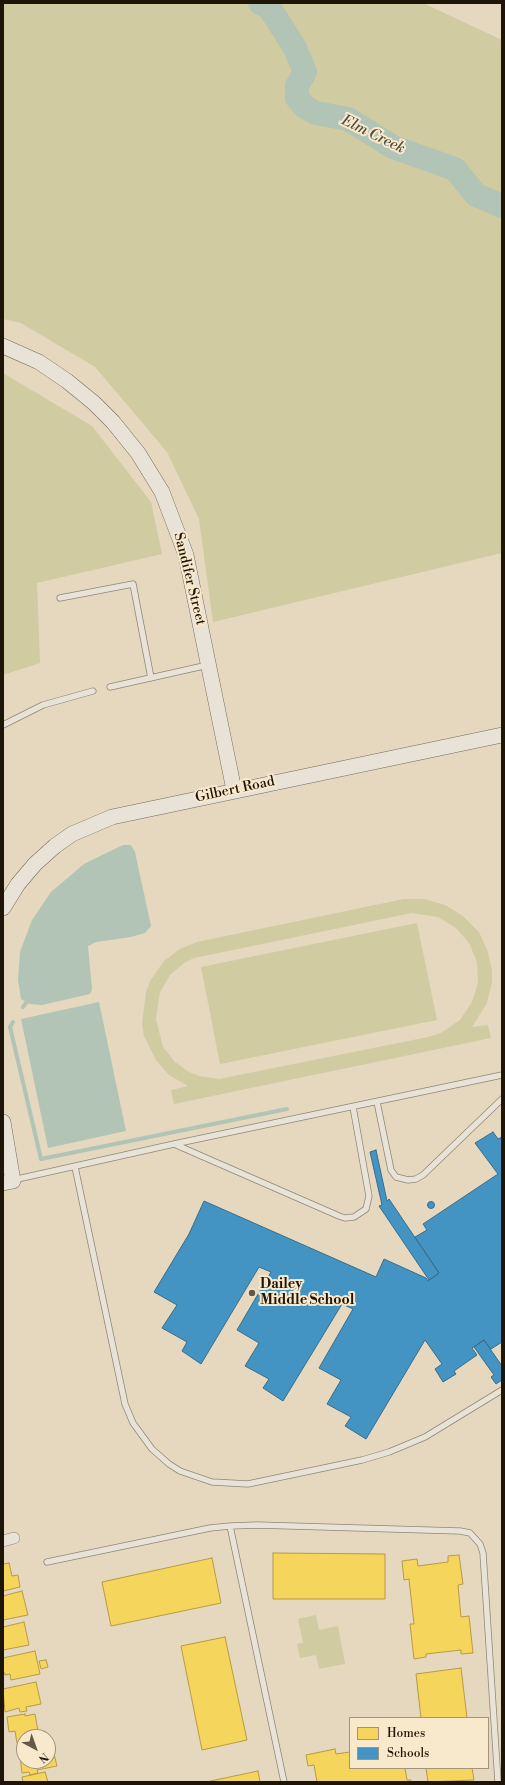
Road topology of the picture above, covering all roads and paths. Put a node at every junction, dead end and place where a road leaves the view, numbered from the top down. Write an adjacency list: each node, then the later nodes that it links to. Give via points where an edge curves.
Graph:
1 (3, 346): 3 (street, Sandifer Street, via 38,362 67,381 113,422 138,453 162,492 186,555)
2 (60, 598): 4 (lane, via 133,584)
3 (208, 665): 4 (lane); 9 (street, Sandifer Street)
4 (151, 678): 5 (lane)
5 (110, 687)
6 (93, 691): 7 (lane, via 43,704)
7 (3, 725)
8 (502, 735): 9 (street, Gilbert Road)
9 (234, 790): 10 (street, Gilbert Road, via 112,817 72,834 35,864)
10 (3, 908)
11 (502, 1075): 13 (lane)
12 (502, 1099): 13 (lane, via 426,1172 419,1178 408,1180 396,1177 391,1170)
13 (377, 1102): 14 (lane)
14 (353, 1107): 16 (lane); 16 (lane, via 369,1196 366,1209 354,1217 339,1216)
15 (3, 1122): 18 (street)
16 (174, 1144): 17 (lane)
17 (75, 1167): 18 (lane); 19 (lane, via 125,1404 133,1423 152,1449 180,1471 212,1482 248,1484 362,1460 390,1452 425,1437)
18 (8, 1182)
19 (502, 1390)
20 (230, 1526): 21 (lane); 22 (lane); 23 (lane, via 470,1532 476,1538 483,1554)
21 (47, 1562)
22 (284, 1782)
23 (498, 1782)

